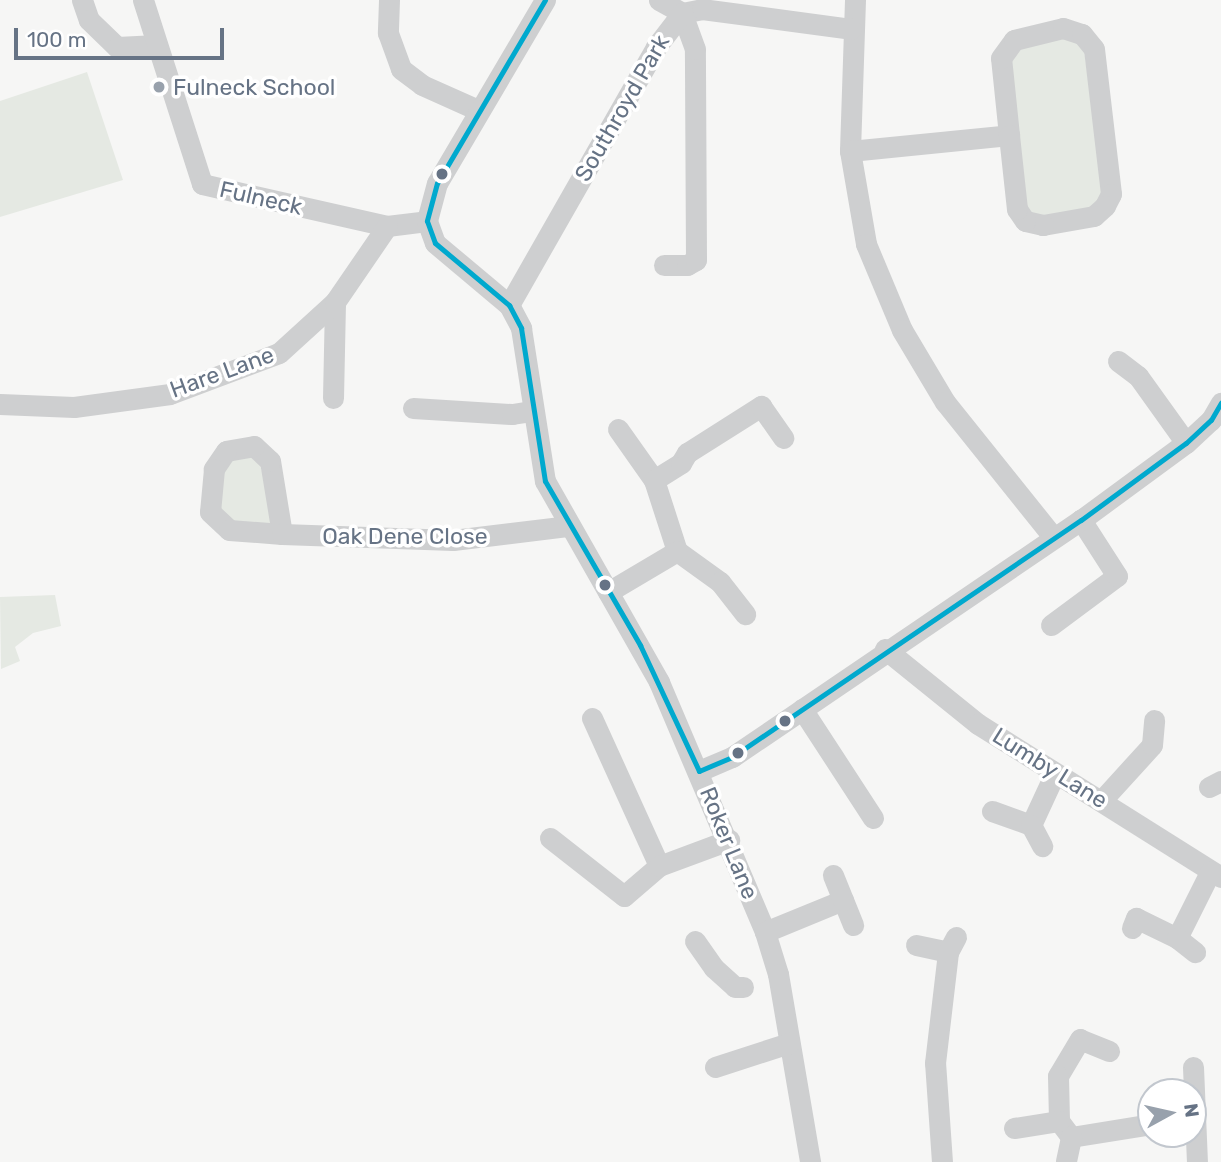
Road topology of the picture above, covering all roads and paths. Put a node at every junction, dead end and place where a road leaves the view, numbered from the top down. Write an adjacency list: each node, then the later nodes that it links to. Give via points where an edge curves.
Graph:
1 (82, 0): 9 (street, via 89,20 117,47)
2 (143, 0): 9 (street, Fulneck)
3 (389, 0): 10 (street, via 388,33 401,69 422,85)
4 (545, 0): 10 (street)
5 (659, 0): 7 (street)
6 (855, 0): 8 (street)
7 (682, 13): 8 (street, via 702,9); 15 (street, Southroyd Park, via 695,49 696,260 687,265); 17 (street, Southroyd Park, via 656,47)
8 (851, 29): 12 (street)
9 (156, 45): 14 (street, Fulneck, via 202,184)
10 (478, 110): 13 (street, via 437,183)
11 (1009, 135): 11 (street, via 1001,58 1014,40 1063,28 1082,34 1094,49 1111,194 1105,205 1094,216 1043,225 1025,221 1017,209); 12 (street)
12 (850, 150): 31 (street, via 866,244 902,330 945,402)
13 (427, 221): 14 (street, Fulneck); 17 (street, via 435,243 453,262)
14 (387, 226): 16 (street, Hare Lane)
15 (664, 265)
16 (335, 302): 19 (street); 20 (street, Hare Lane, via 279,353 170,394 74,407)
17 (509, 304): 22 (street, Roker Lane, via 521,327)
18 (1118, 361): 26 (street, via 1138,376)
19 (333, 398)
20 (0, 404)
21 (413, 408): 22 (street)
22 (531, 411): 29 (street, Roker Lane, via 545,481)
23 (1218, 417): 26 (street)
24 (618, 429): 27 (street)
25 (783, 439): 27 (street, via 757,399)
26 (1186, 443): 28 (street)
27 (654, 480): 32 (street)
28 (1081, 520): 31 (street); 35 (street, via 1117,576)
29 (569, 526): 30 (street, Oak Dene Close, via 453,540); 33 (street, Roker Lane)
30 (282, 534): 30 (street, Oak Dene Close, via 229,530 213,520 210,488 214,469 226,451 254,446 270,461)
31 (1054, 538): 36 (street)
32 (677, 551): 33 (street); 34 (street, via 720,582)
33 (608, 592): 40 (street, Roker Lane, via 653,670)
34 (745, 614)
35 (1051, 625)
36 (885, 649): 37 (street); 41 (street, Lumby Lane, via 978,724)
37 (802, 709): 40 (street, via 732,757); 44 (street)
38 (592, 719): 49 (street)
39 (1154, 720): 42 (street, via 1152,745)
40 (699, 771): 47 (street, Roker Lane)
41 (1055, 773): 42 (street, Lumby Lane); 45 (street)
42 (1102, 800): 51 (street, Lumby Lane)
43 (992, 811): 45 (street)
44 (873, 818)
45 (1031, 825): 48 (street)
46 (550, 838): 49 (street, via 624,896)
47 (729, 840): 49 (street); 55 (street, Roker Lane)
48 (1042, 846)
49 (659, 866)
50 (832, 875): 52 (street)
51 (1215, 875): 56 (street)
52 (843, 900): 53 (street); 55 (street)
53 (853, 925)
54 (1132, 928): 56 (street, via 1136,918)
55 (765, 932): 60 (street, Roker Lane)
56 (1177, 938): 59 (street)
57 (695, 941): 60 (street, via 714,968 736,987)
58 (916, 945): 71 (street, via 952,944 935,1063)
59 (1195, 952)
60 (760, 981): 61 (street, Roker Lane)
61 (789, 1043): 63 (street); 70 (street, Roker Lane)
62 (1109, 1051): 68 (street, via 1080,1039 1058,1076)
63 (715, 1067)
64 (1194, 1067): 65 (street)
65 (1194, 1078)
66 (1137, 1125): 68 (street)
67 (1014, 1128): 68 (street)
68 (1065, 1129): 69 (street)
69 (1066, 1161)
70 (810, 1162)
71 (942, 1162)

